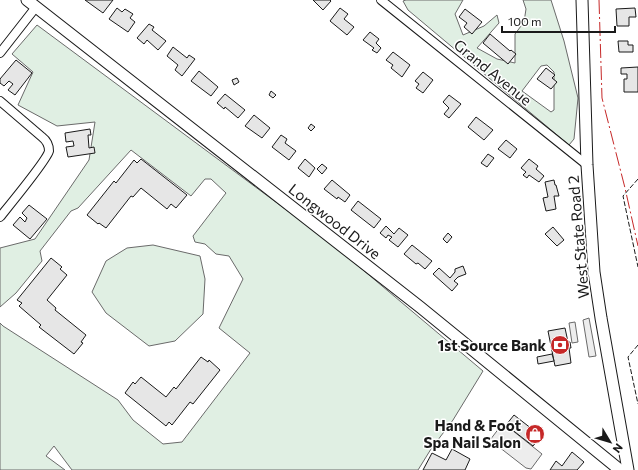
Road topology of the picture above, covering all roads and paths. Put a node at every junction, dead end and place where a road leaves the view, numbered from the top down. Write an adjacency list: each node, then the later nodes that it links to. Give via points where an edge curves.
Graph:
1 (381, 0): 6 (street, Grand Avenue)
2 (582, 0): 6 (main road, West State Road 2)
3 (32, 3): 4 (street); 8 (main road, Longwood Drive, via 420,308)
4 (0, 53)
5 (0, 101): 7 (street, via 42,136 49,151)
6 (587, 165): 9 (main road, West State Road 2, via 594,272)
7 (0, 217)
8 (620, 470)
9 (628, 470)

